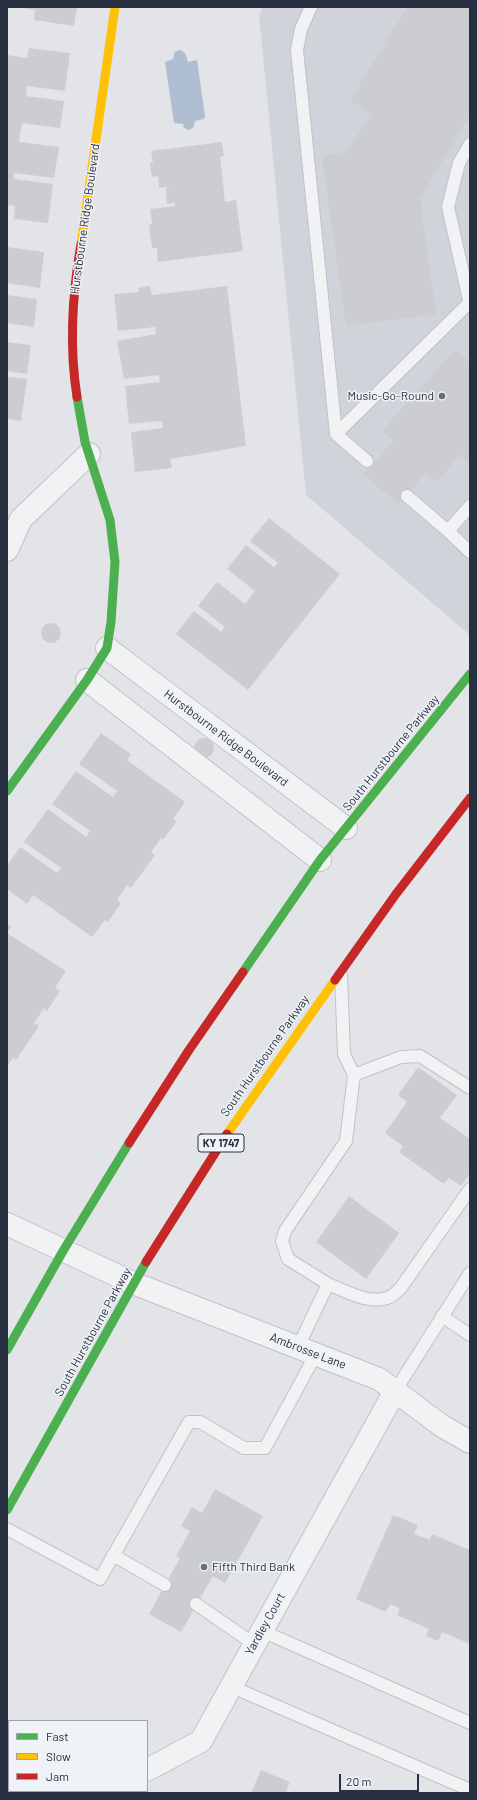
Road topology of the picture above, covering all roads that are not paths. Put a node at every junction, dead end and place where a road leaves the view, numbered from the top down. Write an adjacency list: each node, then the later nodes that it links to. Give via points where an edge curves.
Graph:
1 (115, 7): 8 (main road, Hurstbourne Ridge Boulevard, via 74,279 72,332 75,383)
2 (311, 7): 7 (lane, via 301,29 297,50)
3 (470, 144): 4 (lane, via 459,163 448,207)
4 (458, 254): 5 (lane); 6 (lane)
5 (470, 261)
6 (469, 304): 7 (lane)
7 (336, 434): 9 (lane)
8 (89, 454): 13 (street, via 21,519); 15 (main road, Hurstbourne Ridge Boulevard, via 110,520 115,562)
9 (367, 461)
10 (407, 496): 12 (lane)
11 (470, 506): 12 (lane)
12 (448, 532): 14 (lane)
13 (7, 550)
14 (470, 552)
15 (107, 648): 17 (main road, Hurstbourne Ridge Boulevard); 20 (street, Hurstbourne Ridge Boulevard)
16 (470, 674): 20 (main road, South Hurstbourne Parkway)
17 (87, 680): 18 (main road, Hurstbourne Ridge Boulevard); 21 (street)
18 (7, 791)
19 (470, 798): 22 (main road, South Hurstbourne Parkway / KY 1747)
20 (346, 828): 21 (main road, South Hurstbourne Parkway)
21 (320, 860): 27 (main road, South Hurstbourne Parkway, via 188,1050)
22 (340, 970): 23 (lane, via 344,1054); 29 (main road, South Hurstbourne Parkway / KY 1747, via 239,1114)
23 (354, 1075): 24 (lane, via 401,1057 420,1056); 30 (lane, via 346,1141 285,1231 282,1241 288,1259)
24 (470, 1088)
25 (470, 1188): 30 (lane, via 400,1289 389,1298 366,1299)
26 (7, 1224): 27 (street, Ambrosse Lane)
27 (63, 1251): 29 (street, Ambrosse Lane); 33 (main road, South Hurstbourne Parkway)
28 (470, 1273): 31 (lane)
29 (133, 1283): 34 (street, Ambrosse Lane); 37 (main road, South Hurstbourne Parkway / KY 1747)
30 (328, 1284): 34 (lane)
31 (442, 1316): 32 (lane); 35 (lane)
32 (470, 1335)
33 (7, 1350)
34 (307, 1351): 35 (street, Ambrosse Lane, via 379,1379); 39 (lane, via 265,1448 244,1448 200,1422 189,1422)
35 (395, 1391): 36 (street, Ambrosse Lane, via 442,1426); 42 (street, Yardley Court)
36 (470, 1442)
37 (7, 1510)
38 (7, 1529): 39 (lane, via 100,1579)
39 (113, 1555): 40 (lane)
40 (165, 1585)
41 (196, 1604): 42 (lane)
42 (258, 1637): 43 (street, Yardley Court); 44 (lane)
43 (230, 1686): 45 (street, Yardley Court, via 201,1741); 46 (lane)
44 (470, 1723)
45 (148, 1769)
46 (470, 1790)

